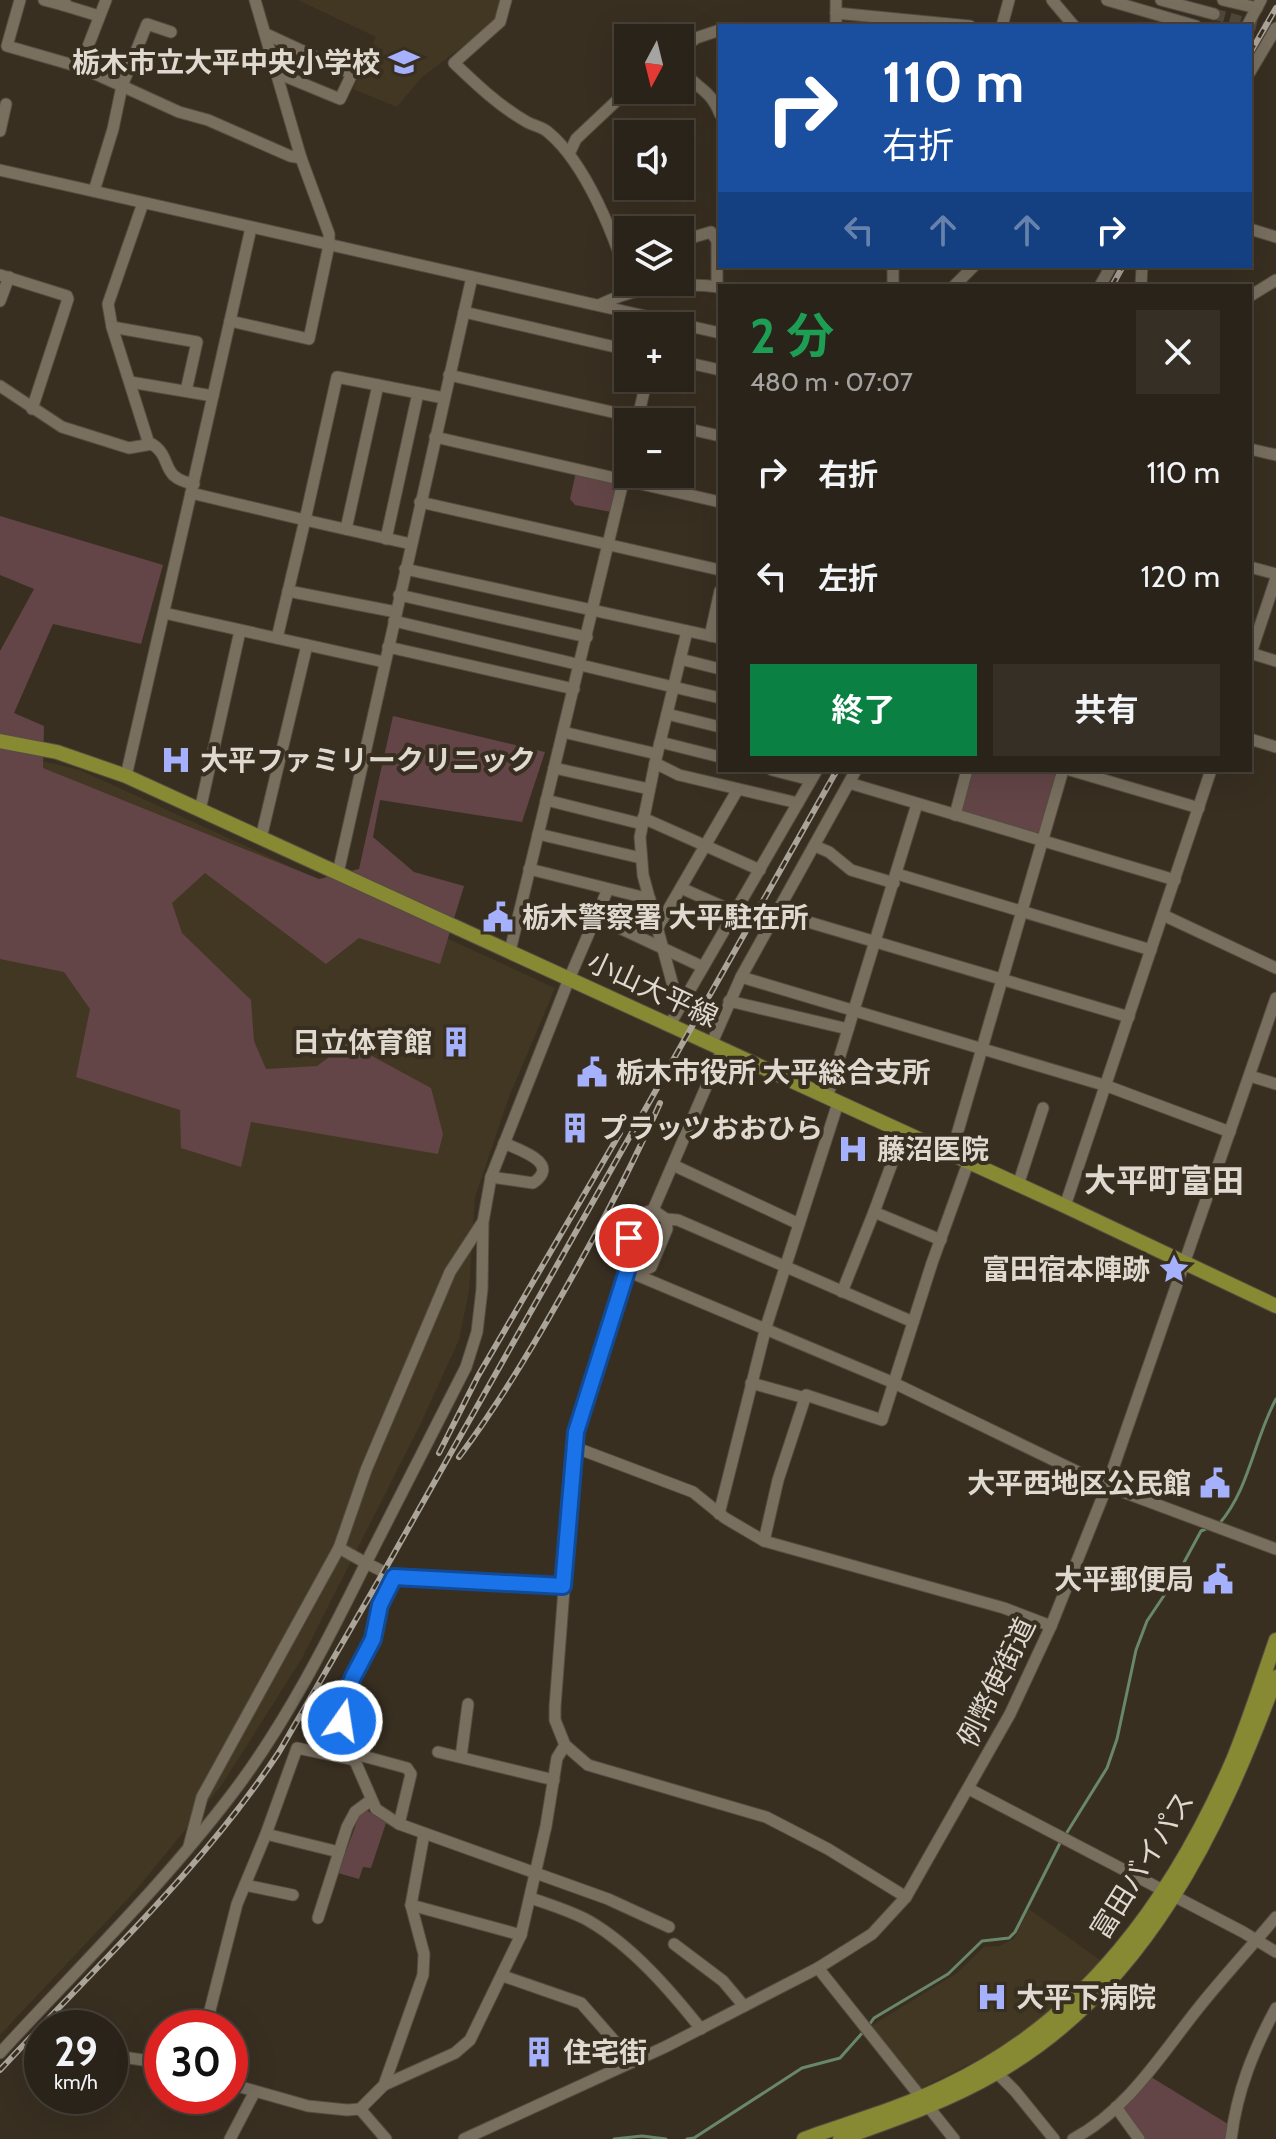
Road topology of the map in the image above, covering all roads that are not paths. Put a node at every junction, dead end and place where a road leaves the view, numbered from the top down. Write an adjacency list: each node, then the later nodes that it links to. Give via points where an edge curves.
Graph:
1 (20, 0): 28 (street, via 7,46)
2 (44, 0): 12 (street)
3 (106, 0): 15 (street)
4 (255, 0): 25 (street)
5 (506, 0): 37 (street, via 500,22 454,63 482,90 547,131)
6 (836, 0): 16 (street)
7 (1009, 0): 18 (street)
8 (1052, 0): 19 (street)
9 (1107, 0): 20 (street)
10 (1161, 0): 14 (street)
11 (1223, 0): 13 (street)
12 (64, 2): 15 (street)
13 (1259, 4): 21 (street)
14 (1214, 14)
15 (99, 16): 28 (street)
16 (836, 20): 17 (street)
17 (925, 24)
18 (1003, 24)
19 (1072, 24)
20 (1189, 24)
21 (1248, 24)
22 (1276, 28): 27 (street)
23 (718, 31): 26 (street)
24 (171, 32): 32 (street, via 147,24)
25 (266, 34): 30 (street); 30 (street, via 352,74 340,99)
26 (694, 40)
27 (1270, 48): 29 (street)
28 (80, 67): 32 (street)
29 (1252, 70)
30 (277, 73): 38 (street)
31 (694, 84): 35 (street, via 714,98)
32 (122, 86): 38 (street); 40 (street)
33 (614, 103): 37 (street, via 576,139)
34 (6, 104): 36 (street)
35 (718, 109)
36 (0, 131)
37 (569, 154): 48 (street, via 595,195)
38 (301, 158): 47 (street)
39 (0, 170): 40 (street)
40 (94, 191): 41 (street)
41 (143, 203): 42 (street); 63 (street, via 108,304)
42 (251, 228): 47 (street); 62 (street)
43 (1252, 230): 45 (street)
44 (694, 237): 46 (street, via 711,232)
45 (1276, 237)
46 (718, 240)
47 (329, 245): 51 (street); 62 (street, via 309,339)
48 (614, 245)
49 (972, 268): 53 (street)
50 (5, 276): 58 (street); 77 (street, via 68,299)
51 (472, 277): 59 (street); 60 (street)
52 (1276, 280): 57 (street)
53 (956, 284)
54 (694, 286): 55 (street)
55 (718, 287)
56 (614, 294): 59 (street)
57 (1252, 295)
58 (0, 301)
59 (598, 305): 61 (street)
60 (464, 312): 66 (street); 69 (street)
61 (624, 312)
62 (230, 321): 75 (street)
63 (112, 327): 70 (street); 73 (street, via 197,342)
64 (694, 328): 65 (street)
65 (718, 333)
66 (614, 347)
67 (694, 364): 68 (street)
68 (718, 370)
69 (449, 375): 76 (street); 78 (street)
70 (130, 382): 73 (street); 82 (street)
71 (378, 385): 74 (street); 91 (street, via 337,377); 92 (street)
72 (0, 386): 77 (street)
73 (186, 391): 75 (street)
74 (418, 393): 76 (street); 93 (street)
75 (213, 396): 86 (street)
76 (444, 398): 81 (street)
77 (32, 409): 82 (street, via 62,427 129,448)
78 (614, 414)
79 (694, 430): 80 (street)
80 (718, 436)
81 (435, 437): 85 (street); 89 (street)
82 (149, 444): 86 (street, via 159,448 169,472)
83 (1252, 449): 84 (street)
84 (1276, 455)
85 (614, 478)
86 (193, 488): 91 (street); 104 (street)
87 (622, 488): 95 (street)
88 (659, 488): 90 (street)
89 (420, 502): 94 (street); 95 (street)
90 (718, 502)
91 (305, 520): 92 (street); 100 (street)
92 (346, 529): 93 (street)
93 (386, 539): 94 (street)
94 (411, 544): 97 (street)
95 (608, 545): 98 (street); 103 (street)
96 (1252, 568): 99 (street)
97 (405, 569): 101 (street); 103 (street)
98 (718, 570)
99 (1276, 576): 113 (street)
100 (288, 591): 105 (street); 110 (street)
101 (399, 595): 105 (street); 108 (street)
102 (718, 609): 109 (street)
103 (593, 610): 107 (street); 108 (street)
104 (164, 613): 106 (street); 139 (street)
105 (395, 617): 112 (street); 118 (street)
106 (240, 631): 110 (street); 147 (street)
107 (687, 631): 109 (street); 115 (street)
108 (587, 637): 118 (street)
109 (715, 637)
110 (277, 638): 111 (street)
111 (307, 645): 117 (street); 151 (street)
112 (388, 647): 117 (street); 121 (street)
113 (1252, 648)
114 (1252, 655): 116 (street)
115 (680, 659): 119 (street); 120 (street)
116 (1276, 661)
117 (384, 662): 158 (street)
118 (581, 664): 120 (street); 121 (street)
119 (718, 668)
120 (673, 686): 122 (street); 123 (street)
121 (574, 689): 125 (street)
122 (718, 697)
123 (667, 714): 124 (street); 129 (street)
124 (718, 727)
125 (563, 732): 129 (street); 131 (street)
126 (1252, 740): 128 (street)
127 (0, 741): 139 (main road, 小山大平線, via 57,752)
128 (1276, 747)
129 (657, 753): 130 (street); 141 (street); 142 (street, via 679,775)
130 (718, 757)
131 (554, 768): 141 (street); 143 (street)
132 (789, 772): 138 (street)
133 (855, 772): 140 (street)
134 (966, 772): 148 (street)
135 (1062, 772): 152 (street)
136 (1077, 772): 146 (street)
137 (1210, 772): 146 (street)
138 (814, 775): 144 (street)
139 (126, 776): 147 (main road, 小山大平線)
140 (849, 783): 145 (street); 154 (street)
141 (649, 789): 149 (street)
142 (738, 789): 144 (street); 153 (street)
143 (546, 800): 149 (street); 150 (street)
144 (798, 803): 157 (street)
145 (917, 804): 148 (street); 159 (street)
146 (1199, 808): 160 (street)
147 (200, 810): 151 (main road, 小山大平線)
148 (955, 815): 152 (street)
149 (643, 821): 153 (street); 155 (street)
150 (538, 834): 155 (street); 156 (street)
151 (261, 838): 158 (main road, 小山大平線)
152 (1044, 841): 160 (street); 164 (street)
153 (707, 845): 157 (street); 161 (street)
154 (815, 846): 159 (street, via 851,870); 166 (street)
155 (641, 858): 163 (street)
156 (529, 869): 162 (street); 173 (street)
157 (760, 870): 165 (street)
158 (338, 873): 173 (main road, 小山大平線)
159 (896, 878): 164 (street); 170 (street)
160 (1175, 880): 167 (street)
161 (681, 888): 165 (street); 169 (street)
162 (608, 889): 163 (street); 168 (street)
163 (650, 899): 169 (street)
164 (1023, 911): 172 (street); 178 (street)
165 (735, 912): 174 (street)
166 (778, 913): 170 (street); 176 (street)
167 (1163, 915): 172 (street); 175 (street)
168 (596, 917): 171 (street); 177 (street)
169 (658, 927): 171 (street)
170 (876, 942): 178 (street); 182 (street)
171 (663, 948): 174 (street); 181 (street)
172 (1151, 950): 183 (street)
173 (510, 951): 177 (main road, 小山大平線)
174 (703, 967): 181 (street)
175 (1276, 968)
176 (741, 977): 180 (street); 182 (street)
177 (569, 979): 184 (main road, 小山大平線); 194 (street)
178 (1004, 979): 183 (street); 187 (street)
179 (1276, 998): 188 (street, 例幣使街道)
180 (729, 1001): 185 (street); 186 (street)
181 (679, 1008): 184 (street)
182 (853, 1010): 185 (street); 187 (street)
183 (1129, 1017): 190 (street)
184 (669, 1026): 186 (main road, 小山大平線)
185 (848, 1029): 191 (street)
186 (716, 1048): 191 (main road, 小山大平線); 198 (street)
187 (983, 1049): 190 (street); 196 (street)
188 (1250, 1076): 189 (street); 193 (street, 例幣使街道)
189 (1276, 1084)
190 (1107, 1086): 193 (street); 201 (street)
191 (832, 1101): 196 (main road, 小山大平線); 206 (street)
192 (1043, 1108): 200 (street)
193 (1230, 1132): 208 (street, 例幣使街道)
194 (504, 1143): 199 (street); 199 (street, via 533,1156 542,1171 533,1183)
195 (895, 1155): 203 (street)
196 (951, 1155): 197 (main road, 小山大平線)
197 (968, 1163): 200 (main road, 小山大平線); 207 (street)
198 (673, 1165): 202 (street); 206 (street)
199 (491, 1177): 205 (street)
200 (1018, 1185): 201 (main road, 小山大平線)
201 (1065, 1206): 208 (main road, 小山大平線)
202 (653, 1210): 204 (street); 211 (street, via 641,1214 622,1254)
203 (874, 1212): 207 (street); 213 (street)
204 (666, 1219): 209 (street); 210 (street)
205 (483, 1222): 224 (street, via 450,1272 366,1470); 226 (street, via 477,1332 466,1367)
206 (799, 1224): 210 (street)
207 (941, 1240): 215 (street)
208 (1185, 1265): 214 (main road, 小山大平線); 221 (street, 例幣使街道)
209 (651, 1267): 211 (street); 212 (street)
210 (785, 1268): 213 (street); 216 (street)
211 (631, 1273): 212 (street); 220 (street)
212 (655, 1282): 216 (street)
213 (842, 1292): 215 (street)
214 (1276, 1306)
215 (913, 1322): 218 (street)
216 (766, 1327): 217 (street); 218 (street)
217 (751, 1383): 219 (street); 222 (street)
218 (894, 1383): 219 (street, via 882,1420); 221 (street)
219 (805, 1398): 223 (street)
220 (574, 1447): 222 (street, via 693,1492); 228 (street)
221 (1107, 1486): 225 (street); 229 (street, 例幣使街道)
222 (719, 1514): 223 (street)
223 (764, 1541): 229 (street)
224 (339, 1548): 226 (street); 243 (street, via 202,1797)
225 (1276, 1549)
226 (366, 1563): 227 (street); 243 (street, via 279,1726)
227 (394, 1577): 228 (street); 235 (street, via 341,1707)
228 (563, 1586): 233 (street, via 555,1720)
229 (1051, 1626): 238 (street, 例幣使街道)
230 (1276, 1640): 247 (main road, 富田バイパス, via 1234,1758)
231 (1276, 1677): 247 (main road, 富田バイパス, via 1209,1835)
232 (468, 1704): 236 (street)
233 (565, 1745): 237 (street); 249 (street, via 598,1770 766,1817)
234 (438, 1752): 236 (street)
235 (353, 1757): 239 (street); 240 (street, via 407,1768 411,1774); 241 (street, via 297,1748)
236 (461, 1757): 237 (street)
237 (554, 1780): 245 (street)
238 (969, 1789): 247 (street); 249 (street, 例幣使街道)
239 (371, 1800): 240 (street); 244 (street, via 355,1812)
240 (399, 1824): 242 (street)
241 (266, 1834): 244 (street); 246 (street)
242 (424, 1834): 245 (street); 251 (street)
243 (189, 1846): 265 (street)
244 (339, 1852): 253 (street)
245 (535, 1872): 250 (street); 254 (street)
246 (245, 1885): 248 (street); 263 (street)
247 (1169, 1894): 256 (street); 267 (main road, 富田バイパス, via 1131,1958 1108,1983 1052,2036); 271 (main road, 富田バイパス, via 1114,1960 1045,2024)
248 (293, 1895)
249 (906, 1897): 259 (street, 例幣使街道, via 872,1934)
250 (531, 1898): 255 (street); 264 (street, via 603,1931)
251 (411, 1905): 255 (street); 268 (street, via 424,1954 423,1975)
252 (1276, 1917): 256 (street)
253 (318, 1918)
254 (669, 1927)
255 (521, 1935): 260 (street)
256 (1256, 1942): 258 (street); 272 (street)
257 (674, 1944): 261 (street, via 723,1981)
258 (1276, 1952)
259 (818, 1968): 261 (street, 例幣使街道); 271 (street)
260 (503, 1976): 266 (street, via 581,2003); 268 (street, via 470,2040 455,2053)
261 (744, 2006): 264 (street, 例幣使街道)
262 (1276, 2008): 283 (street, via 1247,2069)
263 (210, 2010)
264 (701, 2029): 266 (street, 例幣使街道)
265 (0, 2053)
266 (633, 2062): 276 (street, 例幣使街道)
267 (997, 2073): 271 (main road, 富田バイパス); 280 (street)
268 (384, 2085): 273 (street)
269 (248, 2091): 270 (street)
270 (254, 2093): 273 (street, via 308,2106); 274 (street)
271 (924, 2102): 277 (main road, 富田バイパス); 278 (main road, 富田バイパス); 279 (street)
272 (1116, 2107): 281 (street); 282 (street)
273 (360, 2109): 275 (street)
274 (230, 2139)
275 (386, 2139)
276 (464, 2139)
277 (804, 2139)
278 (840, 2139)
279 (954, 2139)
280 (1054, 2139)
281 (1073, 2139)
282 (1139, 2139)
283 (1231, 2139)

